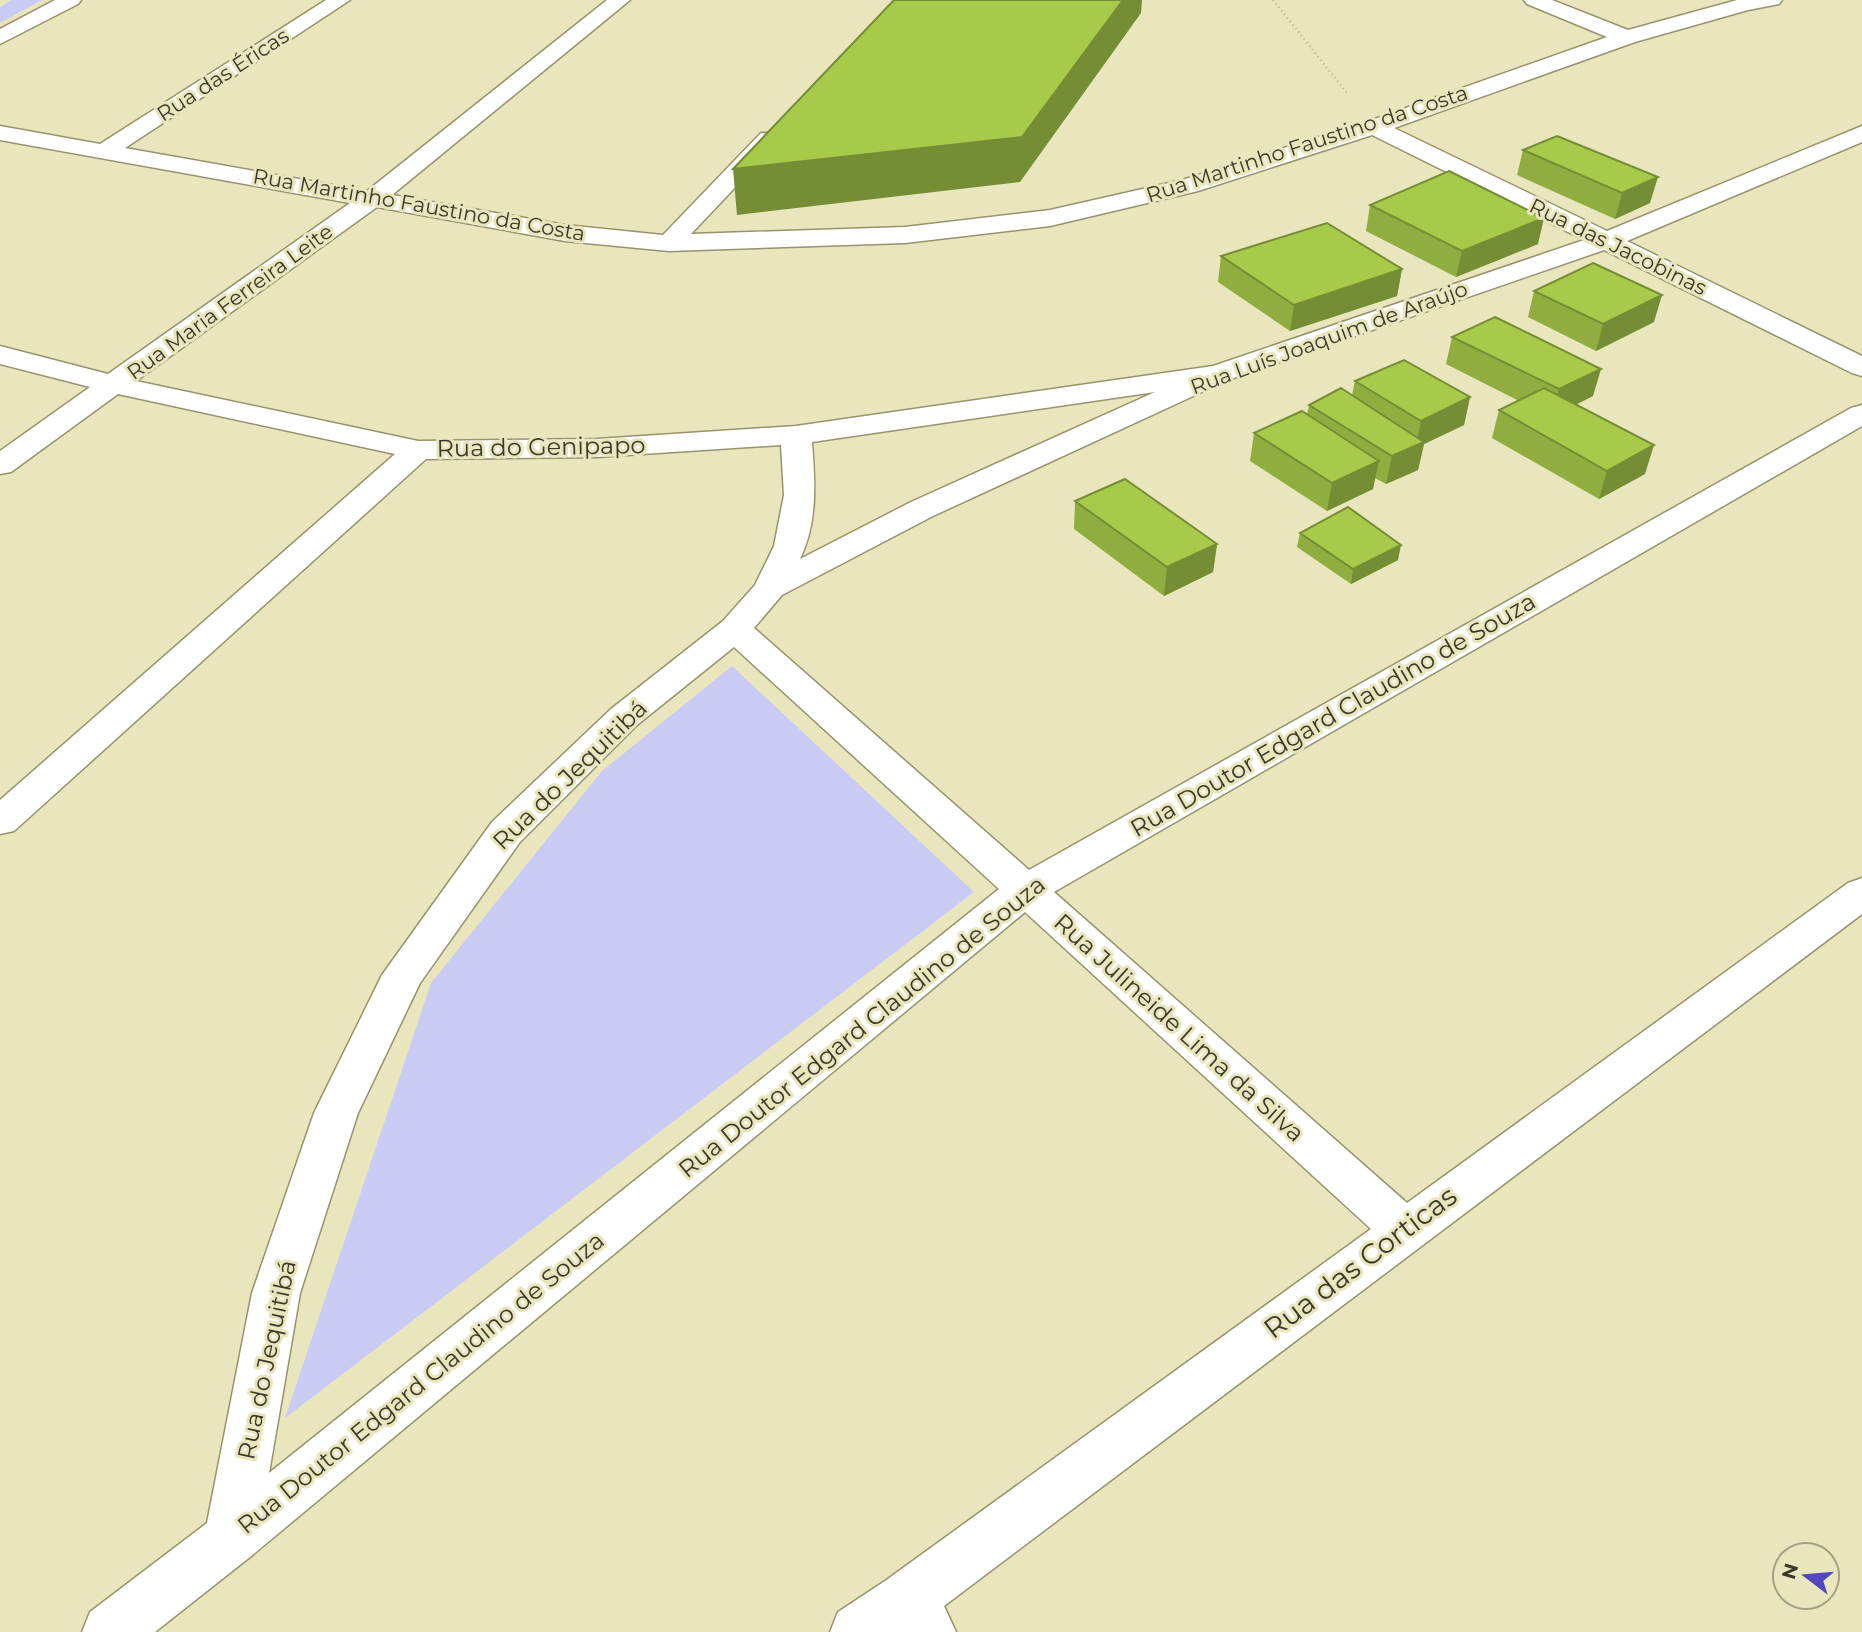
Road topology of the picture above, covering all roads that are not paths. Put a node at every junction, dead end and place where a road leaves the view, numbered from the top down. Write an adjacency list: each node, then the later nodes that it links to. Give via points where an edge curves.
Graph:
1 (71, 0): 7 (street)
2 (340, 0): 12 (street, Rua das Éricas)
3 (620, 0): 13 (street, Rua Maria Ferreira Leite)
4 (1534, 0): 6 (street)
5 (1772, 0): 6 (street, Rua Martinho Faustino da Costa)
6 (1627, 37): 9 (street, Rua Martinho Faustino da Costa)
7 (0, 38)
8 (781, 127): 15 (street)
9 (1374, 127): 14 (street, Rua das Jacobinas); 15 (street, Rua Martinho Faustino da Costa, via 1189,186 1049,218 905,235)
10 (0, 133): 12 (street, Rua Martinho Faustino da Costa)
11 (1862, 133): 14 (street, Rua Luís Joaquim de Araújo)
12 (106, 150): 13 (street, Rua Martinho Faustino da Costa)
13 (372, 199): 15 (street, Rua Martinho Faustino da Costa, via 491,222); 19 (street, Rua Maria Ferreira Leite)
14 (1606, 241): 17 (street, Rua das Jacobinas); 18 (street, Rua Luís Joaquim de Araújo)
15 (669, 243)
16 (0, 355): 19 (street)
17 (1862, 367)
18 (1218, 374): 21 (street, Rua do Genipapo); 24 (street, Rua Luís Joaquim de Araújo, via 922,509)
19 (115, 385): 22 (street); 23 (street, Rua Maria Ferreira Leite)
20 (1862, 414): 27 (street, Rua Doutor Edgard Claudino de Souza)
21 (796, 435): 22 (street, Rua do Genipapo, via 597,448); 24 (street, Rua do Jequitibá, via 800,495 790,546)
22 (418, 450): 26 (street, Rua do Genipapo)
23 (0, 466)
24 (770, 588): 25 (street, Rua do Jequitibá)
25 (735, 629): 27 (street, Rua Julineide Lima da Silva); 30 (street, Rua do Jequitibá, via 624,717 506,832 403,975 336,1113 276,1293)
26 (0, 821)
27 (1025, 890): 29 (street, Rua Julineide Lima da Silva); 30 (street, Rua Doutor Edgard Claudino de Souza)
28 (1862, 893): 29 (street, Rua das Corticas)
29 (1404, 1230): 31 (street, Rua das Corticas)
30 (231, 1538): 32 (street, Rua Doutor Edgard Claudino de Souza)
31 (917, 1617): 33 (street, Rua das Corticas)
32 (110, 1632)
33 (858, 1632)

